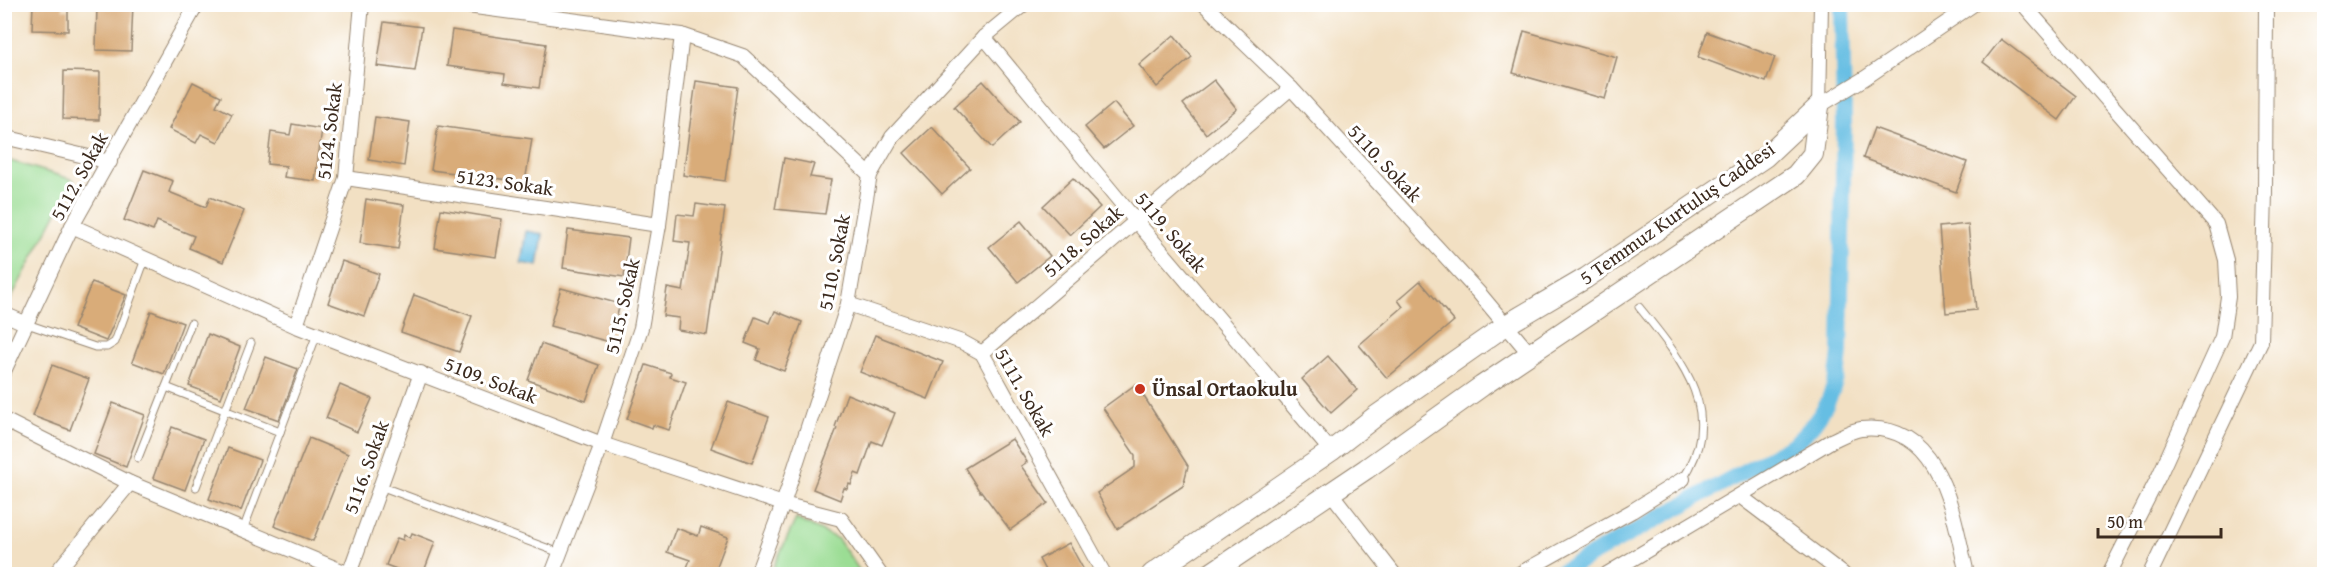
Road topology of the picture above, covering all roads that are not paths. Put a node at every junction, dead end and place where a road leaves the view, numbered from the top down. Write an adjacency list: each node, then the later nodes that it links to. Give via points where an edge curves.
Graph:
1 (197, 4): 15 (street, 5112. Sokak)
2 (362, 4): 17 (street, 5124. Sokak)
3 (453, 4): 10 (street)
4 (1024, 4): 11 (street, 5110. Sokak)
5 (1204, 4): 12 (street, 5110. Sokak)
6 (1821, 4): 13 (street)
7 (1974, 4): 13 (street)
8 (2023, 4): 66 (street, via 2216,224 2226,260 2228,297 2222,337)
9 (2266, 4): 67 (street, via 2261,342)
10 (682, 35): 16 (street, via 743,56); 19 (street, 5115. Sokak)
11 (984, 37): 16 (street, 5110. Sokak, via 892,137); 18 (street, 5119. Sokak)
12 (1291, 88): 18 (street, 5118. Sokak); 27 (street, 5110. Sokak)
13 (1819, 106): 27 (main road, 5 Temmuz Kurtuluş Caddesi, via 1765,157 1586,278); 32 (main road, 5 Temmuz Kurtuluş Caddesi, via 1813,154 1796,175)
14 (4, 136): 15 (street)
15 (110, 162): 20 (street, 5112. Sokak)
16 (870, 175): 22 (street, 5110. Sokak)
17 (346, 178): 19 (street, 5123. Sokak); 28 (street, 5124. Sokak)
18 (1136, 221): 31 (street, 5118. Sokak); 40 (street, 5119. Sokak)
19 (659, 225): 39 (street, 5115. Sokak, via 641,328)
20 (72, 226): 21 (street, 5109. Sokak); 26 (street, 5112. Sokak)
21 (145, 259): 26 (lane, via 111,345 95,348); 28 (street, 5109. Sokak)
22 (848, 304): 31 (street, 5111. Sokak, via 963,342); 48 (street, 5110. Sokak)
23 (1639, 307): 42 (lane, via 1682,361 1696,393 1701,438)
24 (4, 314): 26 (street)
25 (191, 323): 35 (lane)
26 (27, 324): 33 (street, 5112. Sokak)
27 (1506, 325): 32 (street, 5110. Sokak); 40 (main road, 5 Temmuz Kurtuluş Caddesi)
28 (296, 326): 29 (street, 5109. Sokak)
29 (317, 334): 34 (street, 5109. Sokak); 38 (lane)
30 (251, 343): 36 (lane)
31 (982, 353): 59 (street, 5111. Sokak)
32 (1530, 354): 46 (main road, 5 Temmuz Kurtuluş Caddesi)
33 (4, 371)
34 (421, 373): 39 (street, 5109. Sokak); 44 (street, 5116. Sokak)
35 (166, 387): 36 (lane); 41 (lane)
36 (225, 410): 38 (lane); 45 (lane)
37 (4, 420): 43 (street)
38 (280, 432): 50 (lane)
39 (602, 444): 48 (street, 5109. Sokak); 52 (street, 5115. Sokak)
40 (1331, 451): 49 (main road, 5 Temmuz Kurtuluş Caddesi)
41 (138, 458)
42 (1683, 479): 63 (street)
43 (130, 483): 50 (street); 54 (street)
44 (380, 486): 52 (lane); 55 (street, 5116. Sokak)
45 (196, 487)
46 (1330, 493): 51 (main road, 5 Temmuz Kurtuluş Caddesi); 62 (street)
47 (1740, 496): 53 (street); 64 (street); 65 (street, via 1831,441 1859,429 1883,429 1904,435 1925,452 1939,474 1950,503)
48 (783, 504): 57 (street, 5110. Sokak); 58 (street, 5109. Sokak, via 842,519)
49 (1244, 511): 51 (main road); 60 (main road, 5 Temmuz Kurtuluş Caddesi)
50 (243, 530): 55 (street)
51 (1261, 541): 61 (main road, 5 Temmuz Kurtuluş Caddesi)
52 (560, 554): 56 (street, 5115. Sokak)
53 (1613, 573)
54 (55, 574)
55 (349, 574)
56 (552, 574)
57 (757, 574)
58 (880, 574)
59 (1104, 574)
60 (1152, 574)
61 (1210, 574)
62 (1394, 574)
63 (1520, 574)
64 (1843, 574)
65 (1966, 574)
66 (2109, 574)
67 (2150, 574)

